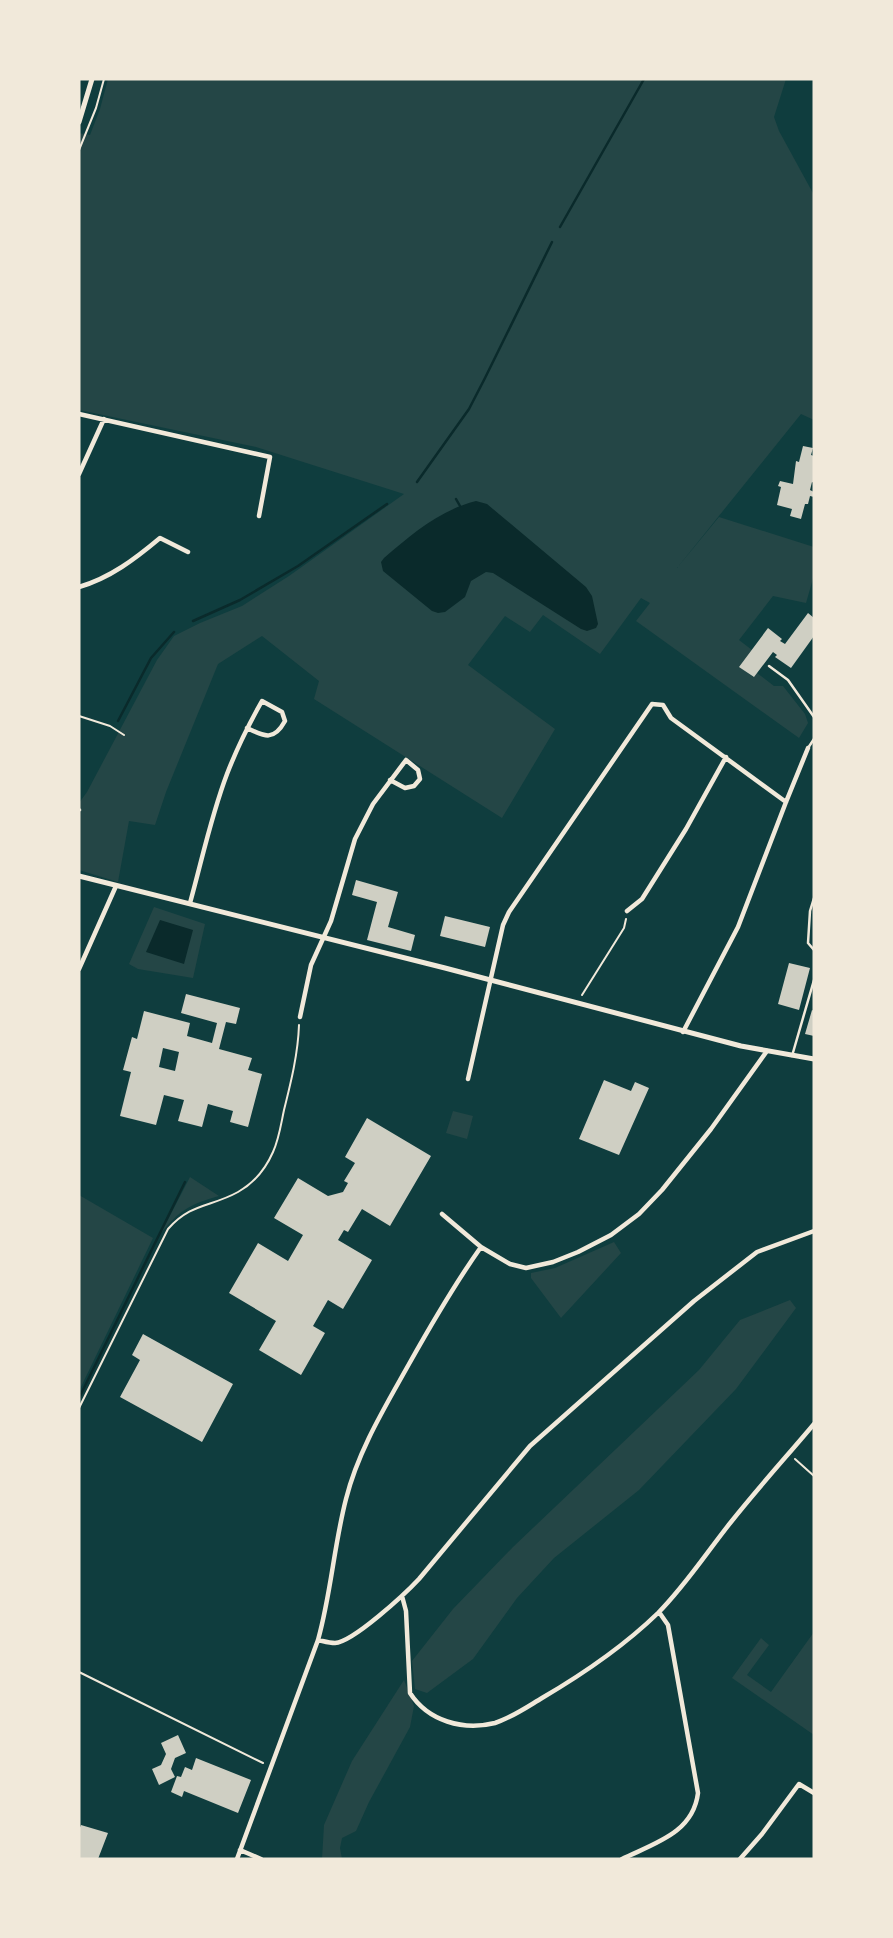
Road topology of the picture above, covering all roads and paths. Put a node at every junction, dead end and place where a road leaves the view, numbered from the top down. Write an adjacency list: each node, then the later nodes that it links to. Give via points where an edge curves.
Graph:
1 (92, 79): 3 (street)
2 (104, 79): 4 (path)
3 (79, 122)
4 (79, 150)
5 (79, 414): 6 (street)
6 (104, 419): 7 (street); 8 (street, via 270,457)
7 (79, 474)
8 (259, 516)
9 (188, 552): 10 (street, via 160,538 133,561)
10 (79, 587)
11 (769, 666): 13 (lane, via 788,680)
12 (79, 716): 15 (path)
13 (814, 717)
14 (247, 728): 14 (street, via 262,701 282,712 285,721 272,736); 24 (street, via 213,817)
15 (124, 735)
16 (814, 739): 17 (lane)
17 (808, 748): 20 (street)
18 (726, 757): 20 (street); 25 (street, via 642,899); 30 (street, via 671,718 663,705 652,704 509,912)
19 (390, 780): 19 (street, via 406,760 418,770 420,779 405,788); 26 (street, via 355,839)
20 (786, 802): 33 (street, via 738,927)
21 (79, 876): 22 (street)
22 (116, 886): 24 (street); 28 (street)
23 (814, 898): 27 (lane, via 808,943)
24 (191, 903): 26 (street)
25 (627, 911): 31 (path, via 624,928)
26 (323, 938): 30 (street); 32 (street, via 311,965)
27 (814, 950)
28 (79, 969)
29 (814, 980): 35 (lane)
30 (492, 981): 31 (street); 37 (street)
31 (578, 1003): 33 (street)
32 (300, 1017): 41 (path, via 298,1052 279,1135 267,1164 237,1193 192,1209 168,1229)
33 (682, 1032): 34 (street)
34 (767, 1051): 35 (street); 40 (street, via 662,1190 611,1235 578,1252 526,1268)
35 (792, 1056): 36 (street)
36 (814, 1059)
37 (468, 1080)
38 (442, 1214): 40 (street)
39 (814, 1231): 45 (street, via 742,1262 590,1392 530,1446)
40 (481, 1247): 47 (street, via 453,1287 364,1449 346,1497)
41 (79, 1408)
42 (814, 1424): 43 (street)
43 (788, 1454): 44 (path); 46 (street)
44 (814, 1476)
45 (402, 1596): 46 (street, via 410,1693 421,1707 446,1722 467,1726 496,1723 518,1713 570,1682); 47 (street, via 349,1638 335,1643)
46 (659, 1612): 54 (street, via 668,1625 698,1793 696,1808 675,1832)
47 (318, 1640): 49 (street)
48 (79, 1672): 49 (path)
49 (271, 1767): 51 (street)
50 (814, 1793): 55 (street, via 799,1784)
51 (240, 1850): 52 (street); 53 (street)
52 (237, 1859)
53 (261, 1859)
54 (622, 1859)
55 (740, 1859)

